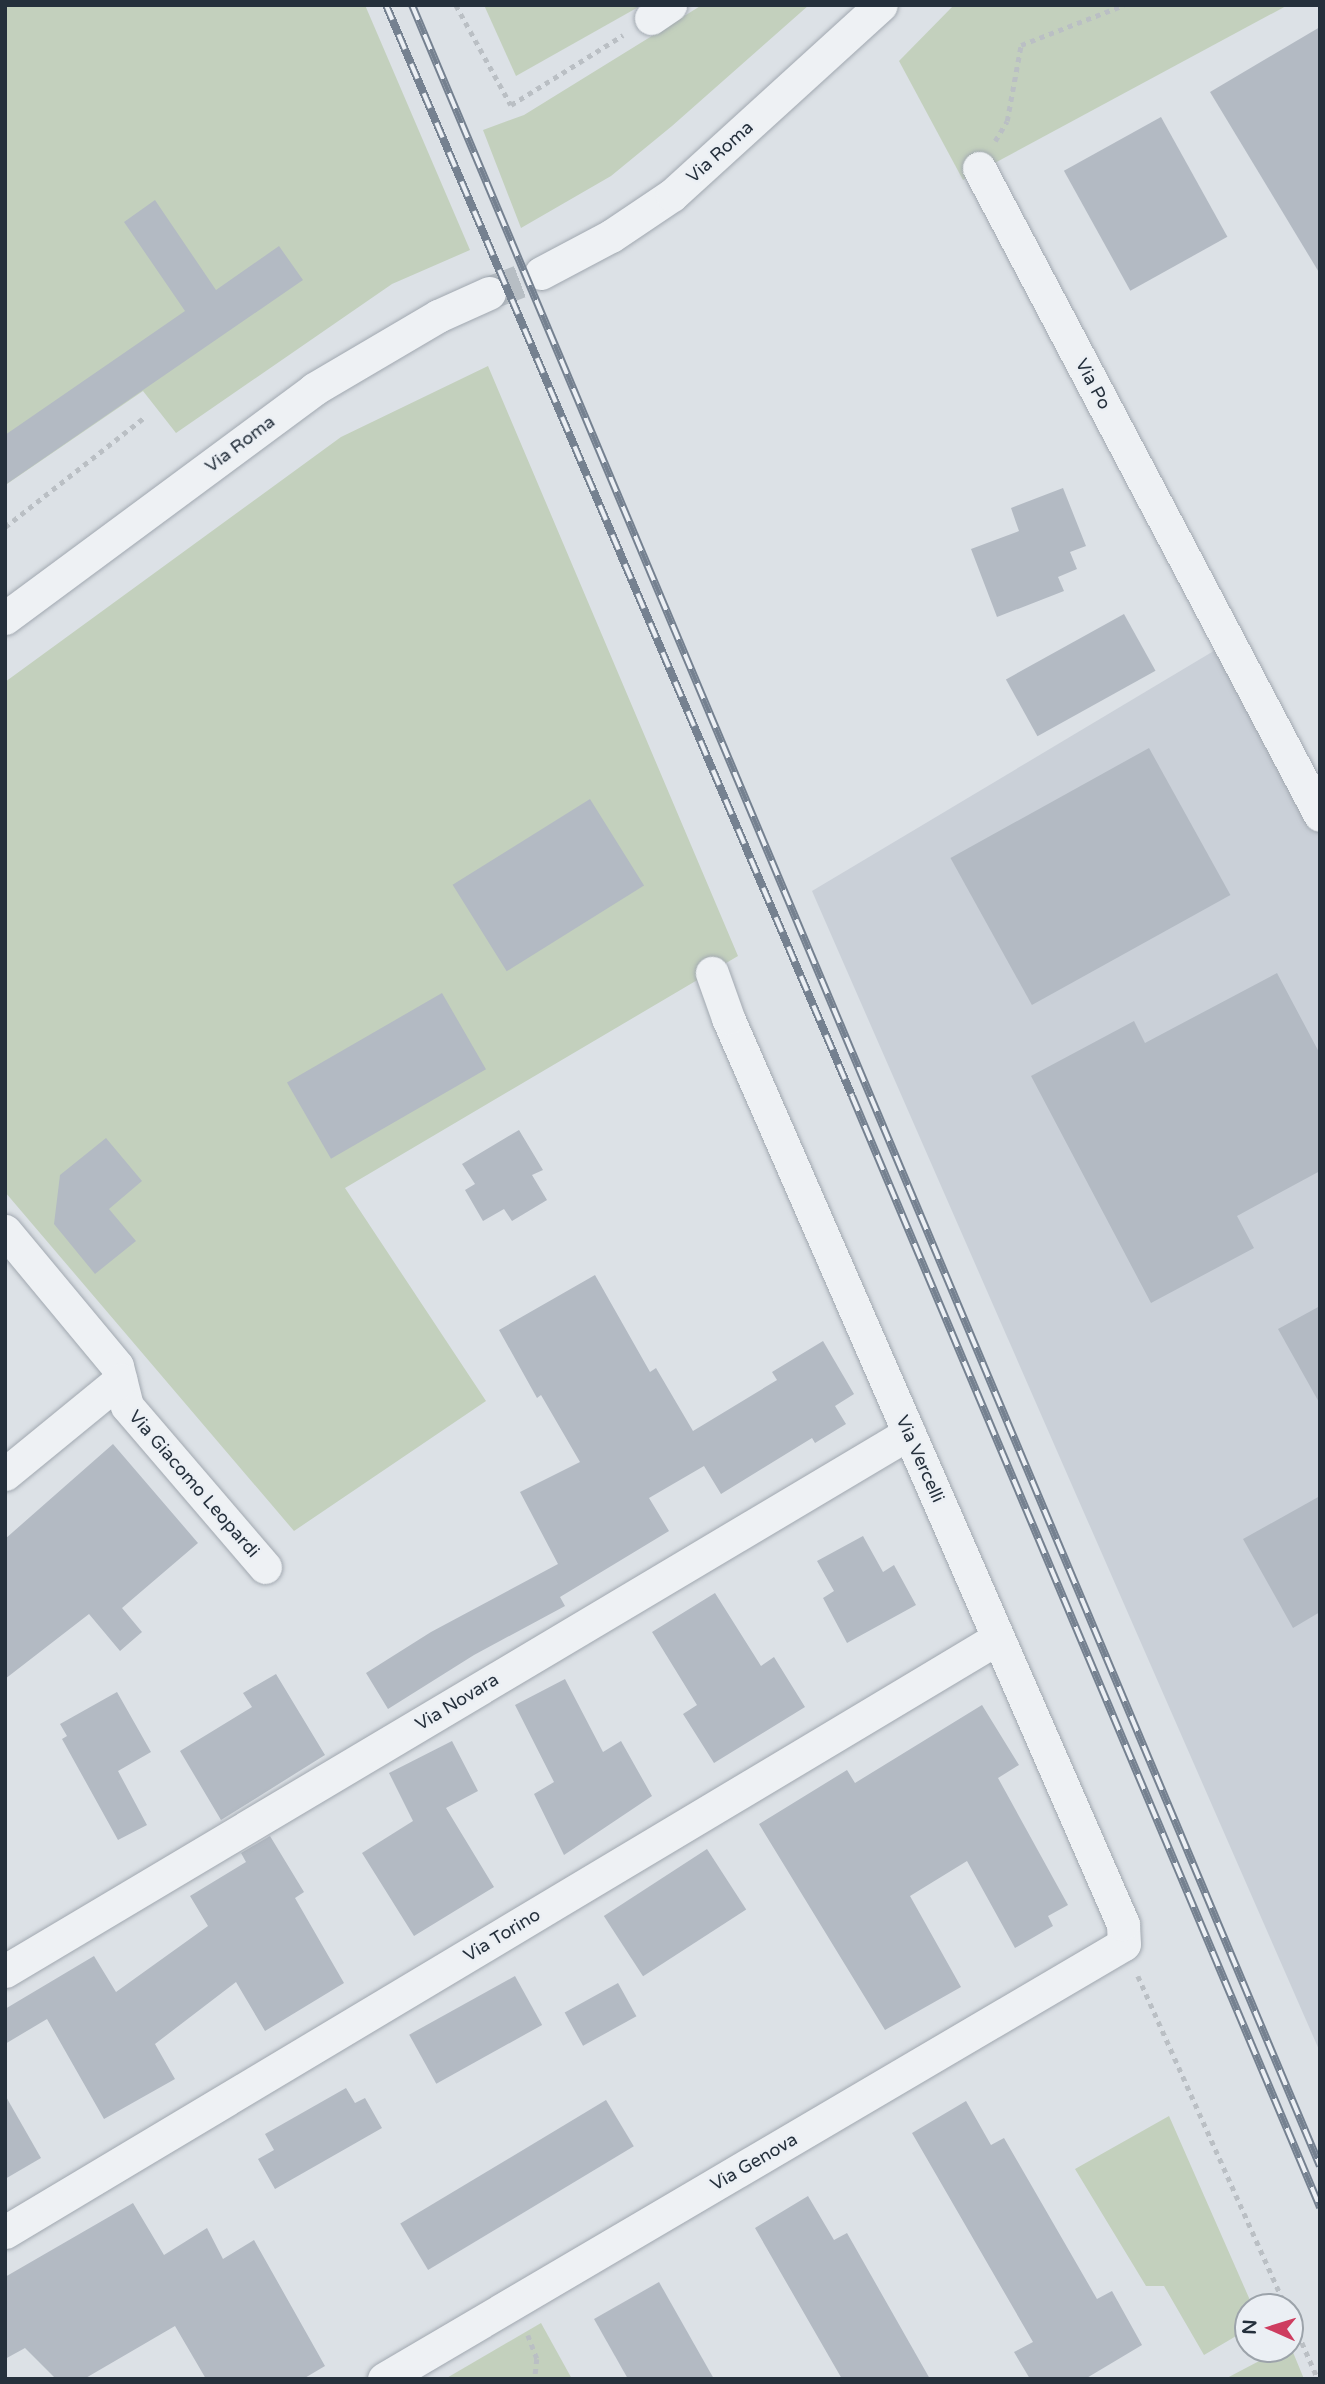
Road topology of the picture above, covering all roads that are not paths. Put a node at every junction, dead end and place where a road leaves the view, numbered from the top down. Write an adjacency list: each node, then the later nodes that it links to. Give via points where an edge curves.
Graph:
1 (881, 5): 3 (street, Via Roma, via 672,195 611,236)
2 (979, 168): 6 (street, Via Po)
3 (541, 273)
4 (489, 293): 5 (street, Via Roma, via 438,316 314,388)
5 (5, 618)
6 (1320, 815)
7 (712, 974): 10 (street, Via Vercelli)
8 (5, 1231): 9 (street, Via Giacomo Leopardi, via 117,1366)
9 (120, 1380): 11 (street); 12 (street, Via Giacomo Leopardi, via 127,1406)
10 (909, 1433): 13 (street, Via Vercelli); 15 (street, Via Novara)
11 (5, 1474)
12 (265, 1567)
13 (998, 1638): 14 (street, Via Vercelli, via 1123,1924); 16 (street, Via Torino)
14 (1124, 1944): 17 (street, Via Genova)
15 (5, 1971)
16 (5, 2232)
17 (384, 2379)

